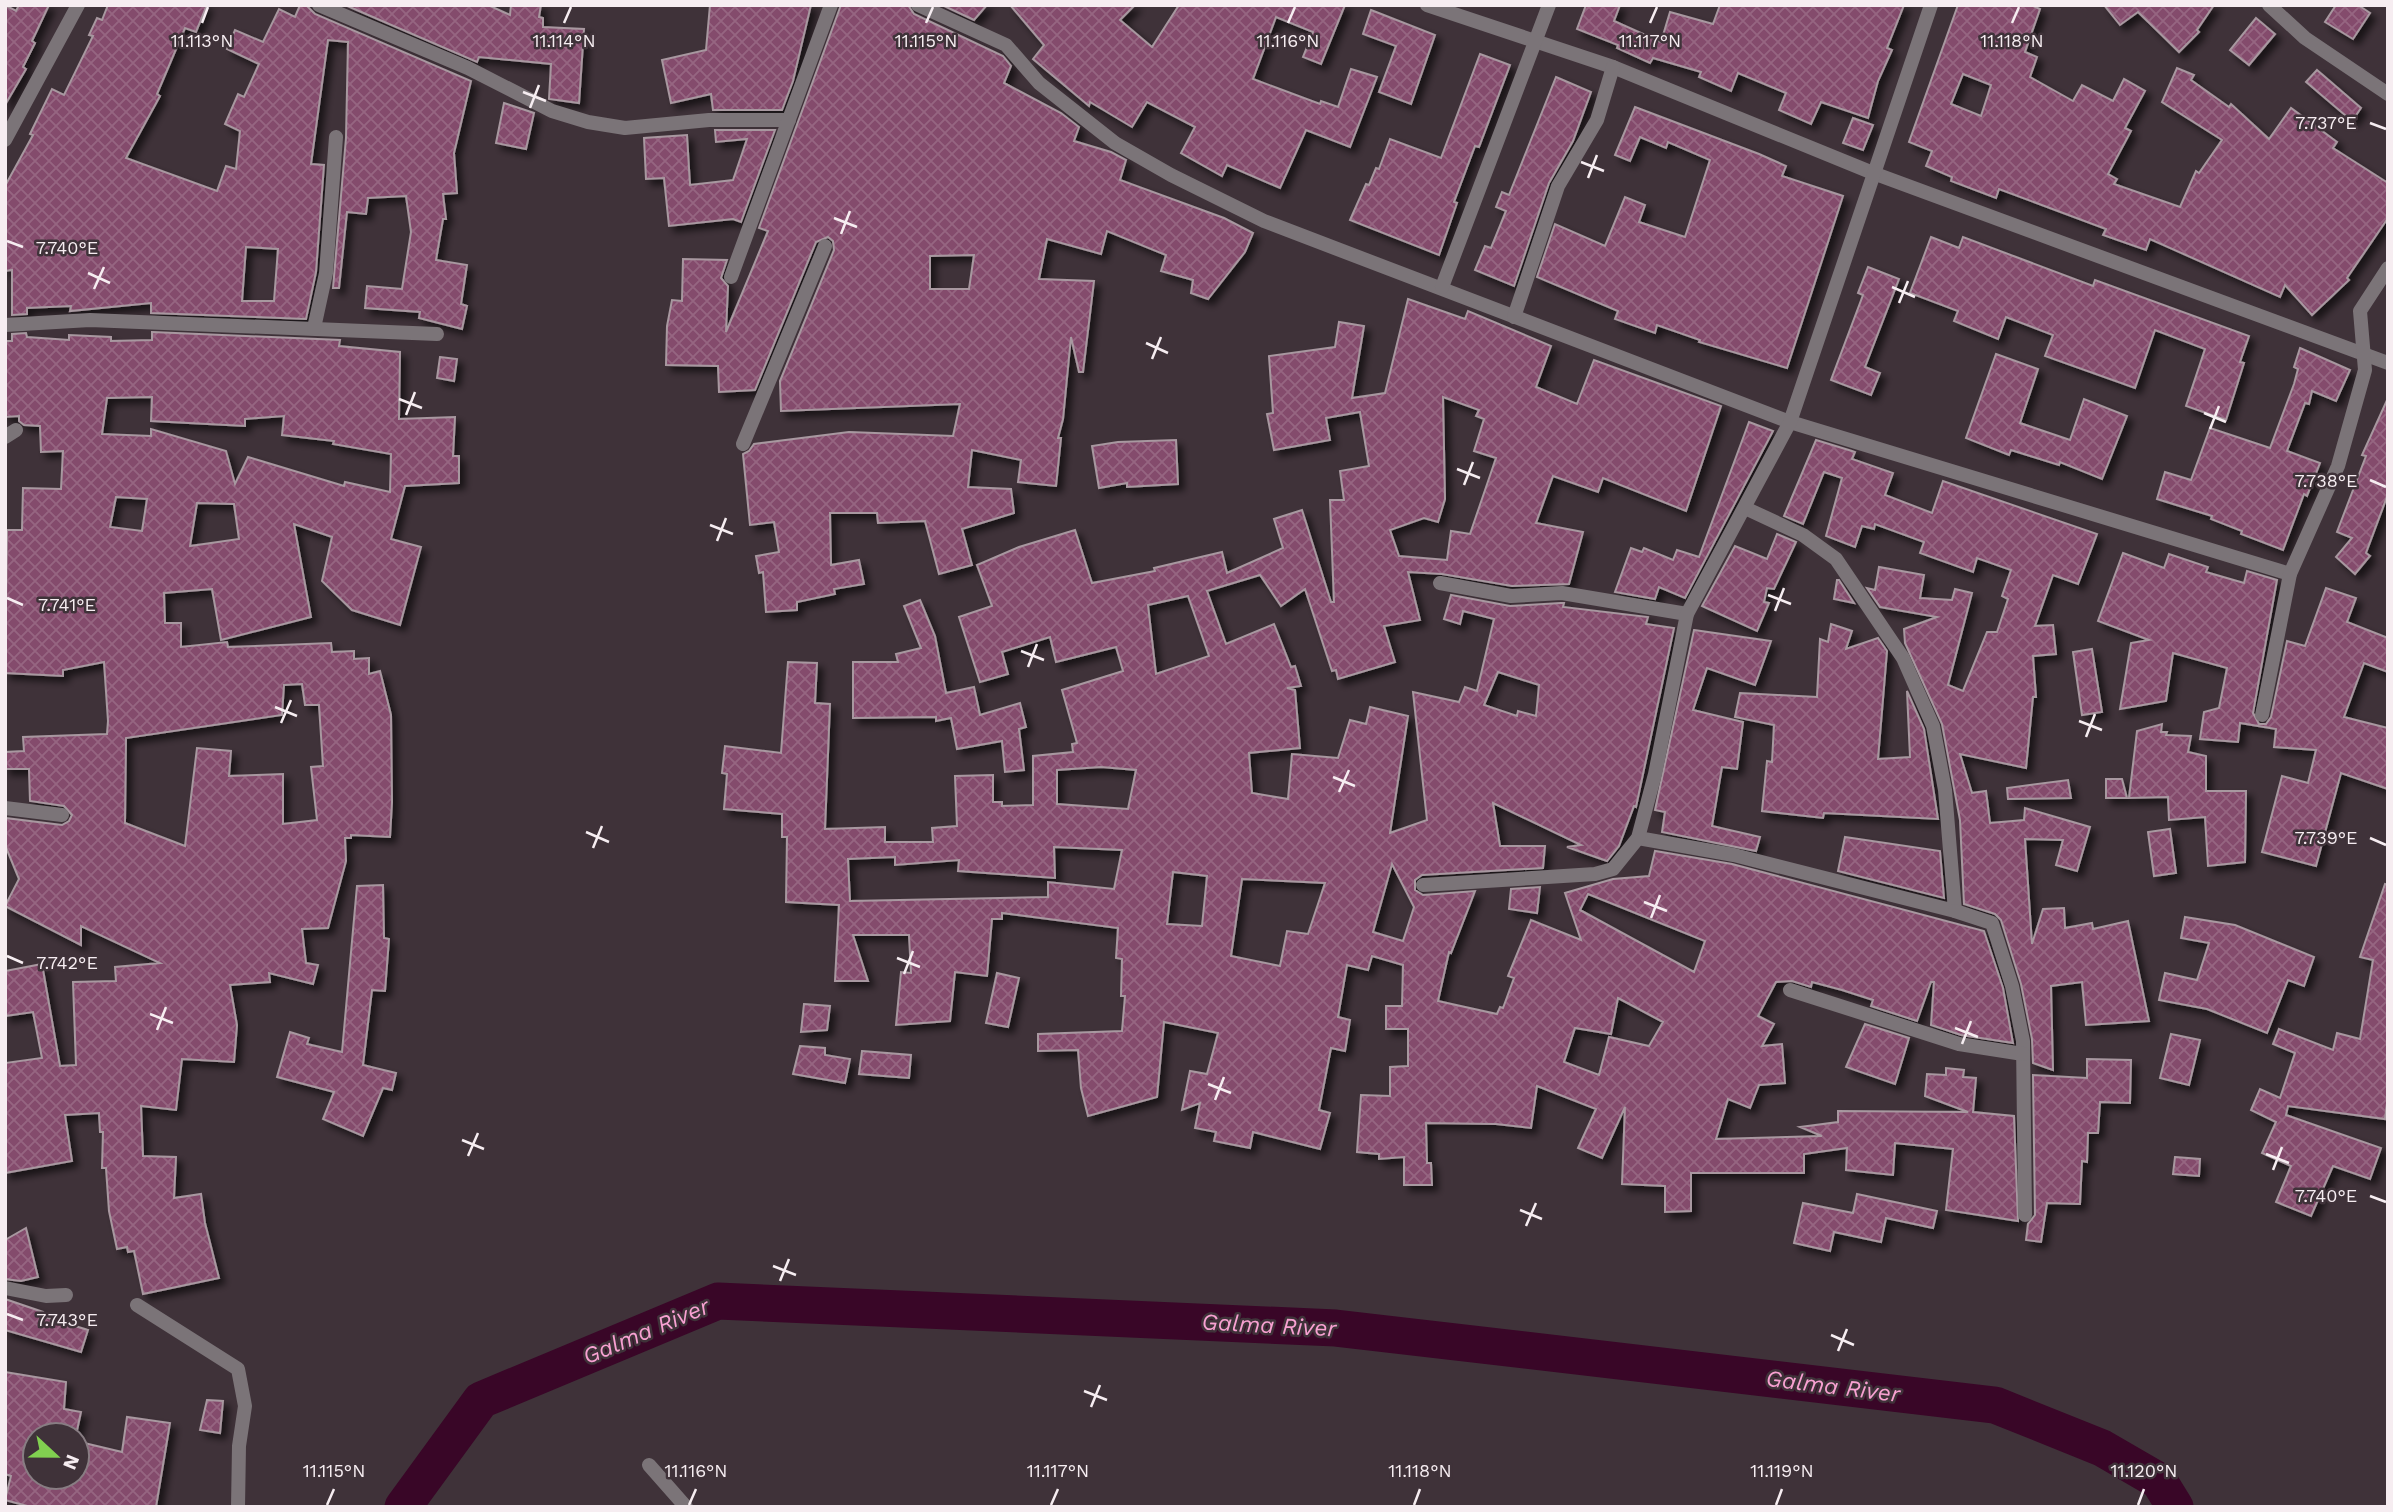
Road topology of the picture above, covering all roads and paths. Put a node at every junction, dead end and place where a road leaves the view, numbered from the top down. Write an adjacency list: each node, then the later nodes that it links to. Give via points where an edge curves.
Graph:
1 (78, 5): 14 (street)
2 (319, 5): 12 (street, via 468,68 552,111 588,122 625,128 709,120)
3 (831, 5): 12 (street)
4 (918, 5): 19 (street, via 1006,46 1074,113 1171,175 1264,221)
5 (1426, 5): 9 (street)
6 (1549, 5): 9 (street)
7 (1931, 5): 15 (street)
8 (2269, 5): 11 (street, via 2305,38)
9 (1536, 41): 10 (street); 19 (street)
10 (1613, 67): 15 (street); 20 (street, via 1598,120 1558,186)
11 (2388, 94)
12 (789, 120): 18 (street)
13 (336, 137): 22 (street, via 326,272)
14 (5, 140)
15 (1873, 173): 24 (street); 26 (street)
16 (825, 246): 27 (street)
17 (2388, 268): 24 (street, via 2360,311)
18 (730, 277)
19 (1442, 287): 20 (street)
20 (1514, 317): 26 (street)
21 (5, 325): 22 (street, via 90,320)
22 (314, 328): 23 (street)
23 (437, 334)
24 (2363, 354): 25 (street); 29 (street, via 2365,370 2338,466)
25 (2388, 363)
26 (1790, 422): 28 (street); 29 (street)
27 (743, 444)
28 (1745, 508): 31 (street); 37 (street, via 1802,535 1836,559 1903,658 1933,726 1945,790)
29 (2290, 574): 32 (street)
30 (1440, 583): 31 (street, via 1511,596 1562,593)
31 (1687, 614): 35 (street)
32 (2262, 715)
33 (5, 808): 34 (street)
34 (62, 815)
35 (1638, 838): 36 (street, via 1613,869 1595,874); 37 (street, via 1734,855)
36 (1423, 886)
37 (1955, 911): 39 (street, via 1992,923 2012,986)
38 (1790, 990): 39 (street, via 1959,1044)
39 (2023, 1054): 40 (street)
40 (2025, 1215)
41 (5, 1288): 42 (street)
42 (65, 1296)
43 (137, 1305): 45 (street, via 238,1369 245,1406)
44 (649, 1465): 46 (street)
45 (238, 1507)
46 (686, 1507)

